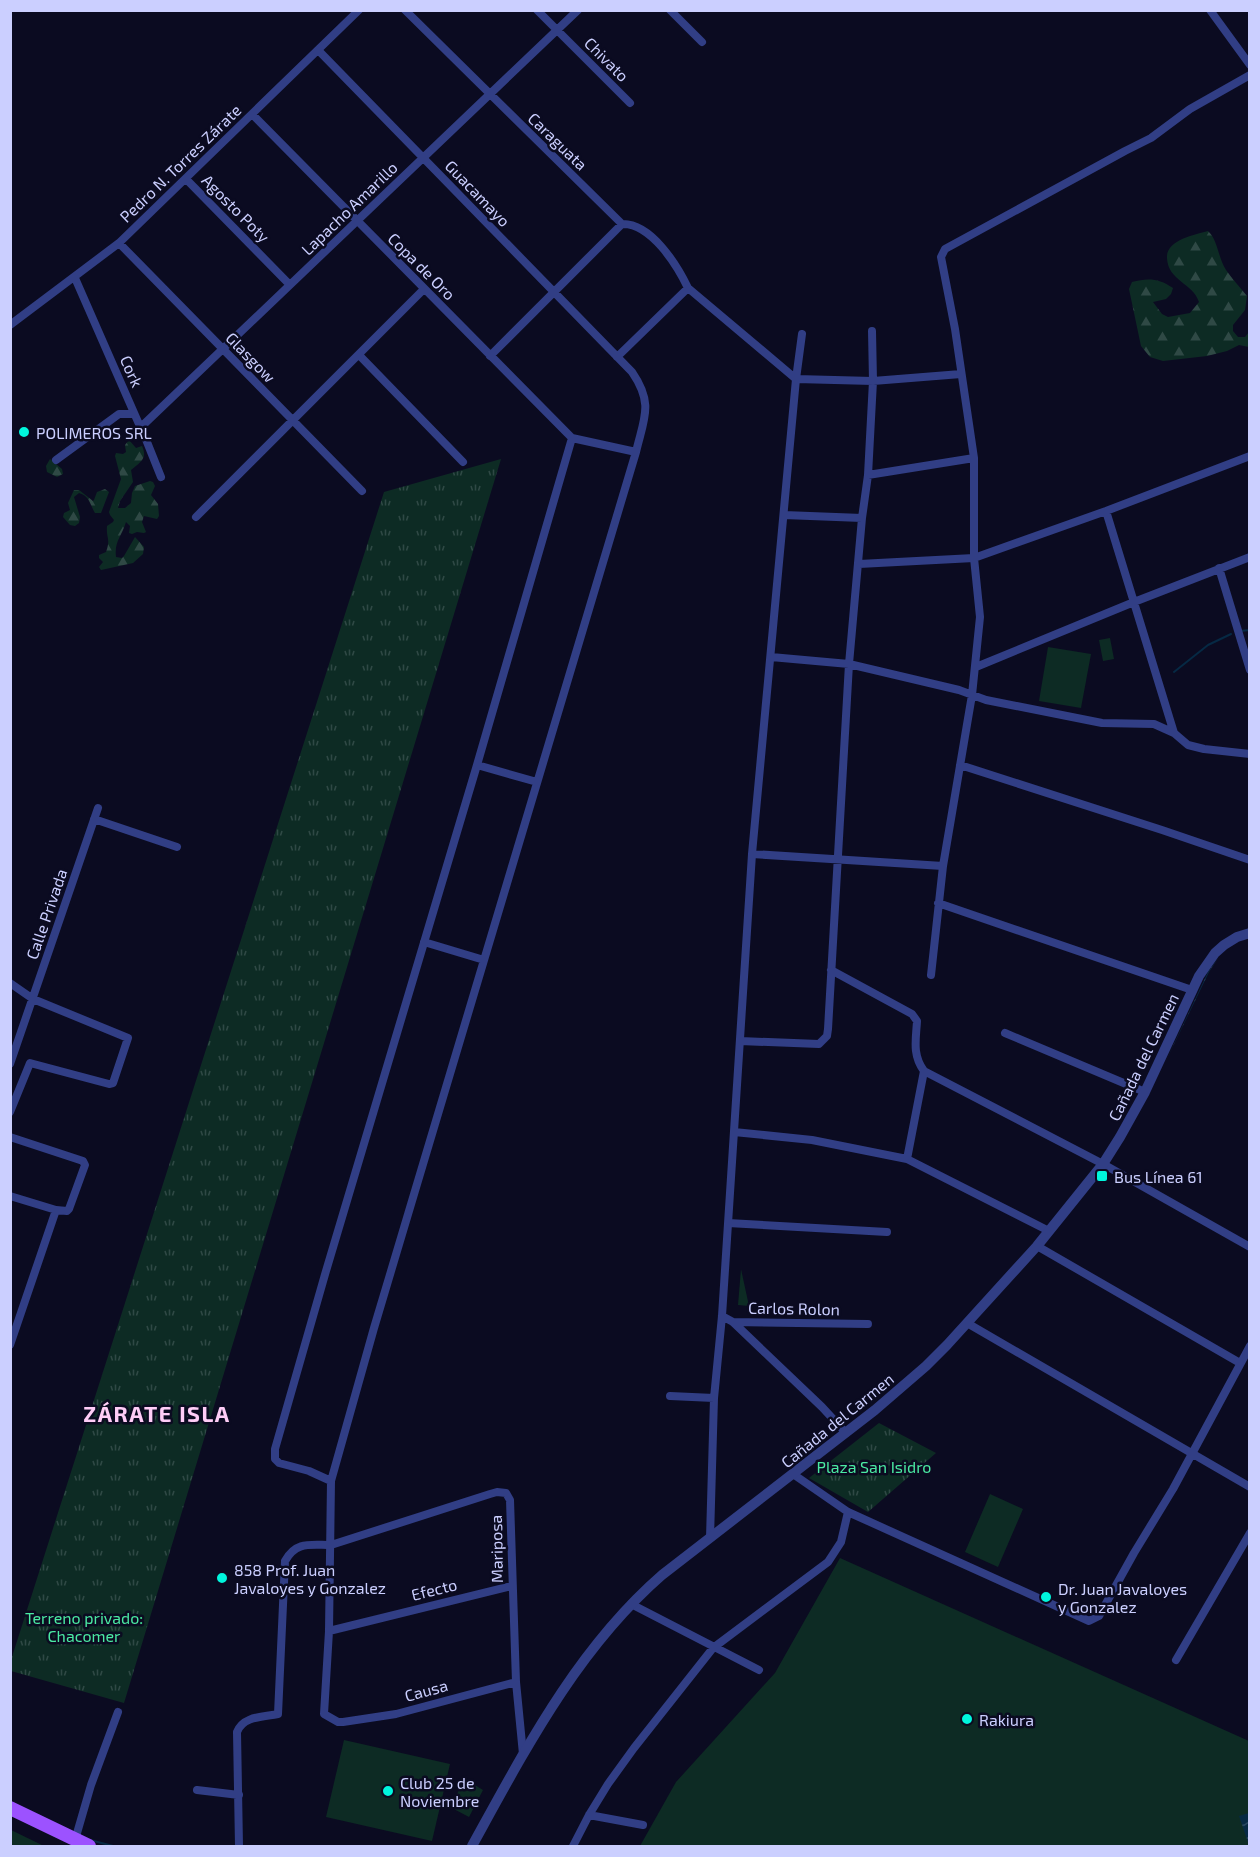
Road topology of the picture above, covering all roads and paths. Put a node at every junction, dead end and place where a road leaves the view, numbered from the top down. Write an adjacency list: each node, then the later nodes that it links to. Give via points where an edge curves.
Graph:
1 (359, 10): 9 (street, Pedro N. Torres Zárate)
2 (405, 10): 12 (street, Caraguata)
3 (537, 10): 7 (street, Chivato)
4 (578, 10): 7 (street, Lapacho Amarillo)
5 (670, 10): 8 (street)
6 (1210, 10): 10 (street)
7 (557, 30): 12 (street, Lapacho Amarillo); 13 (street, Chivato)
8 (702, 42)
9 (318, 50): 14 (street, Pedro N. Torres Zárate); 15 (street, Guacamayo)
10 (1250, 65)
11 (1250, 75): 32 (street, via 1190,109 1143,143 945,249 941,257)
12 (490, 95): 15 (street, Lapacho Amarillo); 18 (street, Caraguata)
13 (630, 104)
14 (252, 114): 16 (street, Pedro N. Torres Zárate); 17 (street, Copa de Oro)
15 (423, 159): 17 (street, Lapacho Amarillo); 24 (street, Guacamayo)
16 (186, 179): 19 (street, Pedro N. Torres Zárate); 21 (street, Agosto Poty)
17 (357, 221): 21 (street, Lapacho Amarillo); 23 (street, Copa de Oro)
18 (622, 224): 22 (street, Caraguata, via 643,230 656,242); 24 (street)
19 (119, 243): 20 (street, Pedro N. Torres Zárate); 28 (street, Glasgow)
20 (75, 278): 25 (street, Pedro N. Torres Zárate); 35 (street, Cork)
21 (291, 285): 28 (street, Lapacho Amarillo)
22 (688, 288): 31 (street); 33 (street, Caraguata)
23 (424, 290): 29 (street); 30 (street, Copa de Oro)
24 (554, 292): 30 (street); 31 (street, Guacamayo)
25 (10, 325)
26 (872, 331): 34 (street)
27 (802, 334): 33 (street)
28 (223, 349): 36 (street, Glasgow); 44 (street, Lapacho Amarillo, via 141,427)
29 (359, 355): 36 (street); 42 (street)
30 (490, 357): 37 (street, Copa de Oro)
31 (617, 357): 38 (street, Guacamayo, via 642,386 645,397)
32 (961, 374): 34 (street); 40 (street)
33 (796, 379): 34 (street); 47 (street)
34 (873, 381): 43 (street)
35 (135, 414): 41 (street, via 119,414); 44 (street, Cork)
36 (293, 420): 45 (street, Glasgow); 48 (street)
37 (572, 438): 38 (street); 62 (street)
38 (636, 452): 64 (street, Guacamayo)
39 (1250, 456): 46 (street)
40 (974, 458): 43 (street); 51 (street)
41 (56, 460)
42 (463, 462)
43 (868, 475): 49 (street)
44 (161, 477)
45 (362, 491)
46 (1106, 511): 51 (street); 54 (street)
47 (784, 515): 49 (street); 55 (street)
48 (196, 517)
49 (862, 518): 52 (street)
50 (1250, 557): 53 (street)
51 (974, 558): 52 (street); 57 (street, via 980,617)
52 (859, 564): 56 (street)
53 (1220, 567): 54 (street); 58 (street)
54 (1134, 602): 57 (street); 60 (street)
55 (771, 657): 56 (street); 68 (street)
56 (849, 664): 59 (street); 69 (street)
57 (976, 667): 59 (street)
58 (1250, 670)
59 (972, 695): 60 (street, via 1101,723 1154,724); 63 (street)
60 (1174, 733): 61 (street, via 1188,745)
61 (1250, 754)
62 (477, 765): 64 (street); 74 (street)
63 (960, 765): 70 (street); 71 (street)
64 (537, 782): 75 (street, Guacamayo)
65 (98, 807): 66 (street, Calle Privada)
66 (94, 819): 67 (street); 80 (street, Calle Privada)
67 (177, 847)
68 (752, 854): 69 (street); 82 (street)
69 (837, 858): 71 (street); 76 (street)
70 (1250, 860)
71 (943, 866): 72 (street)
72 (938, 903): 77 (street); 79 (street)
73 (1250, 933): 79 (street, Cañada del Carmen, via 1231,940 1215,953)
74 (424, 942): 75 (street); 110 (street, via 274,1449 279,1463)
75 (484, 960): 110 (street, Guacamayo)
76 (831, 970): 82 (street, via 828,1029 819,1044); 84 (street, via 912,1014 917,1020 915,1055)
77 (931, 975)
78 (10, 983): 80 (street)
79 (1192, 990): 85 (street, Cañada del Carmen)
80 (33, 999): 83 (street, Calle Privada); 86 (street, via 128,1038 111,1084 30,1063)
81 (1005, 1033): 85 (street)
82 (740, 1041): 87 (street)
83 (10, 1064)
84 (924, 1071): 89 (street); 90 (street)
85 (1145, 1092): 90 (street, Cañada del Carmen)
86 (10, 1112)
87 (734, 1132): 89 (street, via 812,1140); 93 (street)
88 (10, 1137): 92 (street, via 85,1163 69,1209)
89 (907, 1159): 94 (street)
90 (1103, 1164): 94 (street, Cañada del Carmen); 97 (street)
91 (10, 1196): 92 (street)
92 (56, 1210): 102 (street)
93 (728, 1223): 95 (street); 98 (street)
94 (1049, 1231): 96 (street, Cañada del Carmen)
95 (888, 1232)
96 (1037, 1246): 100 (street, Cañada del Carmen); 104 (street)
97 (1250, 1247)
98 (722, 1316): 99 (street, Carlos Rolon); 106 (street)
99 (734, 1322): 101 (street, Carlos Rolon); 107 (street)
100 (967, 1323): 107 (street, Cañada del Carmen, via 926,1366); 108 (street)
101 (868, 1324)
102 (10, 1346)
103 (1250, 1346): 104 (street)
104 (1240, 1363): 108 (street)
105 (670, 1396): 106 (street)
106 (714, 1398): 114 (street)
107 (846, 1433): 109 (street, Cañada del Carmen)
108 (1192, 1454): 111 (street); 112 (street, via 1100,1616 1092,1621)
109 (793, 1474): 112 (street); 114 (street, Cañada del Carmen)
110 (331, 1481): 115 (street, Guacamayo)
111 (1250, 1487)
112 (848, 1512): 119 (street, via 841,1542 828,1562)
113 (1250, 1533): 120 (street)
114 (710, 1538): 117 (street, Cañada del Carmen)
115 (331, 1545): 116 (street, Mariposa, via 502,1492 510,1500); 118 (street, Guacamayo); 127 (street, via 295,1549 285,1561 278,1714 250,1719 239,1726)
116 (512, 1586): 118 (street, Efecto); 122 (street, Mariposa)
117 (631, 1604): 119 (street); 125 (street, Cañada del Carmen, via 593,1648)
118 (329, 1631): 124 (street, Guacamayo, via 324,1714)
119 (714, 1648): 121 (street); 129 (street, via 634,1748)
120 (1176, 1660)
121 (759, 1671)
122 (516, 1682): 124 (street, Causa, via 396,1714); 125 (street, Mariposa)
123 (118, 1712): 131 (street)
124 (344, 1722)
125 (523, 1754): 134 (street, Cañada del Carmen)
126 (197, 1790): 127 (street)
127 (239, 1795): 133 (street)
128 (10, 1808): 131 (main road)
129 (589, 1815): 130 (street); 135 (street)
130 (643, 1825)
131 (75, 1839): 132 (main road)
132 (89, 1846)
133 (240, 1846)
134 (472, 1846)
135 (573, 1846)

